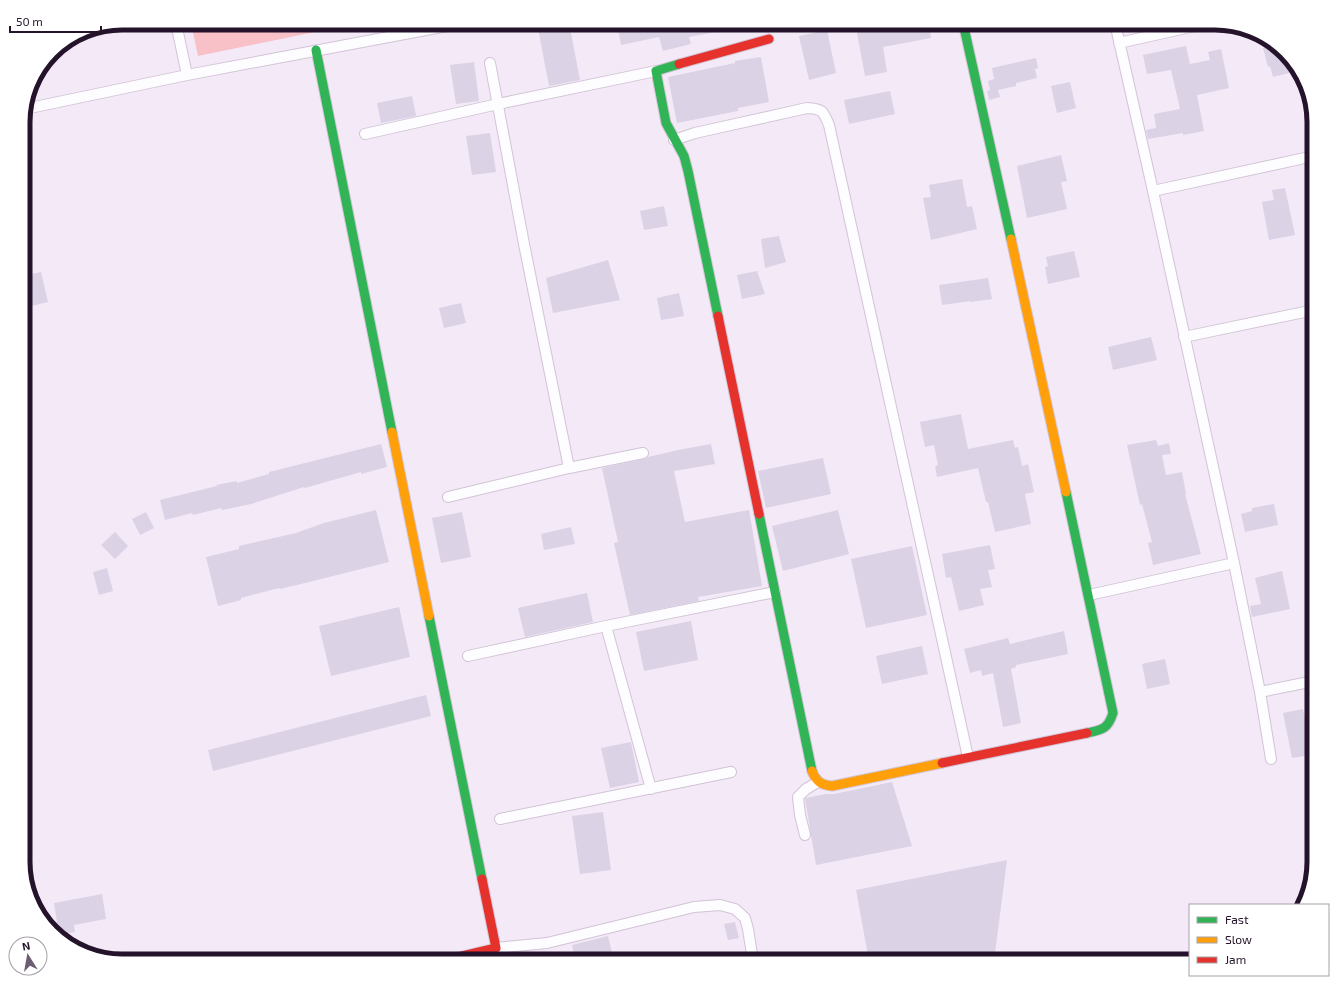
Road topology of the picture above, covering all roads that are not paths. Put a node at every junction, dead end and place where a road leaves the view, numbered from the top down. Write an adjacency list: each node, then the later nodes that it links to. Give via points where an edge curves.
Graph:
1 (177, 30): 11 (street)
2 (425, 30): 8 (street)
3 (966, 30): 25 (street)
4 (1116, 30): 7 (street)
5 (1175, 30): 7 (street)
6 (769, 40): 10 (street)
7 (1119, 42): 17 (street)
8 (316, 50): 11 (street); 37 (street)
9 (490, 63): 12 (street)
10 (656, 71): 12 (street); 15 (street, via 666,123)
11 (187, 75): 13 (street)
12 (498, 104): 14 (street); 21 (street)
13 (31, 108)
14 (365, 134)
15 (674, 140): 24 (street, via 684,156 688,171); 30 (street, via 807,108 818,108 824,114 833,141)
16 (1307, 158): 17 (street)
17 (1153, 191): 19 (street)
18 (1307, 311): 19 (street)
19 (1184, 337): 23 (street)
20 (643, 453): 21 (street)
21 (569, 468): 22 (street)
22 (448, 497)
23 (1234, 563): 25 (street); 29 (street)
24 (775, 592): 26 (street); 33 (street, via 811,769)
25 (1089, 595): 30 (street, via 1113,713 1110,722 1102,730)
26 (606, 626): 27 (street); 34 (street)
27 (468, 656)
28 (1307, 682): 29 (street)
29 (1260, 692): 31 (street)
30 (968, 757): 33 (street, via 832,786)
31 (1271, 759)
32 (732, 772): 34 (street)
33 (818, 782): 36 (street, via 798,797)
34 (651, 788): 35 (street)
35 (500, 819)
36 (804, 836)
37 (496, 948): 38 (street); 39 (street, via 548,943 694,907 720,905 735,909 745,918)
38 (471, 954)
39 (752, 954)

